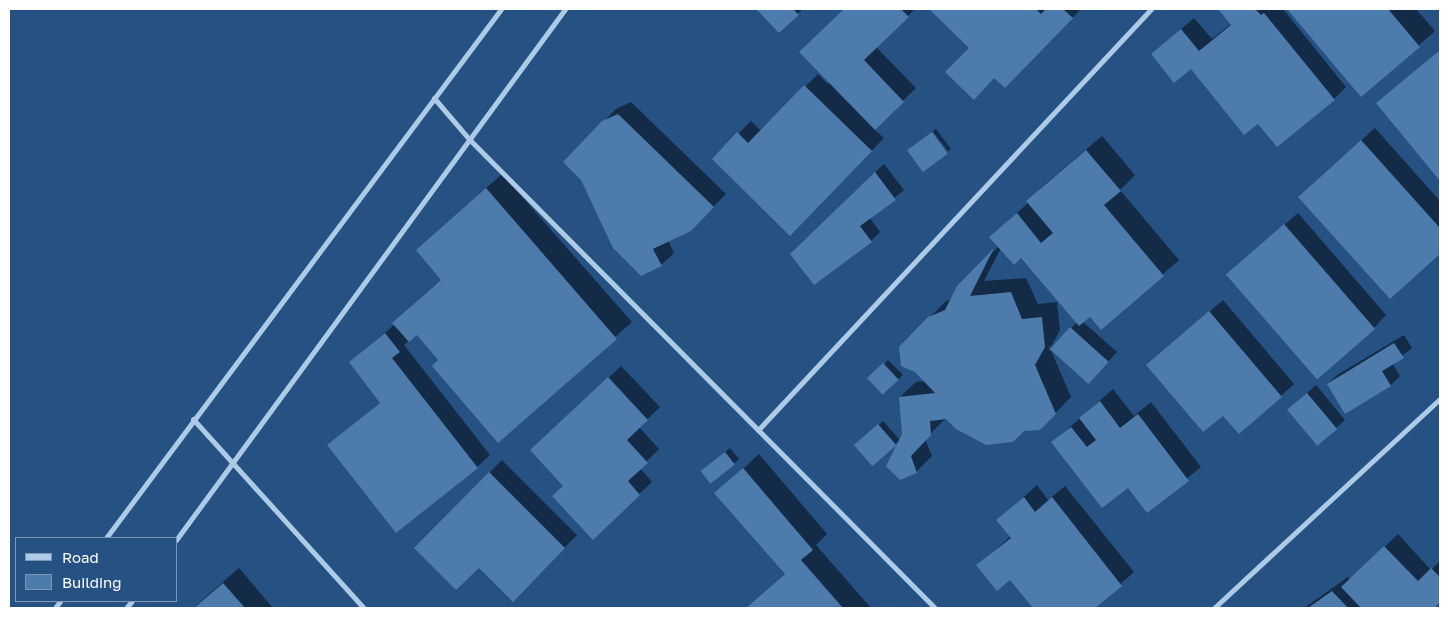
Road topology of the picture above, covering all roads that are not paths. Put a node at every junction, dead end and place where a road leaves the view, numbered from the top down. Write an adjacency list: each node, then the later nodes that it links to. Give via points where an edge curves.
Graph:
1 (502, 9): 4 (street)
2 (565, 9): 5 (street)
3 (1151, 9): 8 (street)
4 (434, 98): 5 (street); 7 (street)
5 (470, 140): 8 (street); 9 (street)
6 (1440, 399): 14 (street)
7 (193, 419): 9 (street); 10 (street)
8 (758, 430): 13 (street)
9 (232, 465): 11 (street); 12 (street)
10 (107, 537)
11 (178, 537)
12 (364, 608)
13 (935, 608)
14 (1214, 608)

